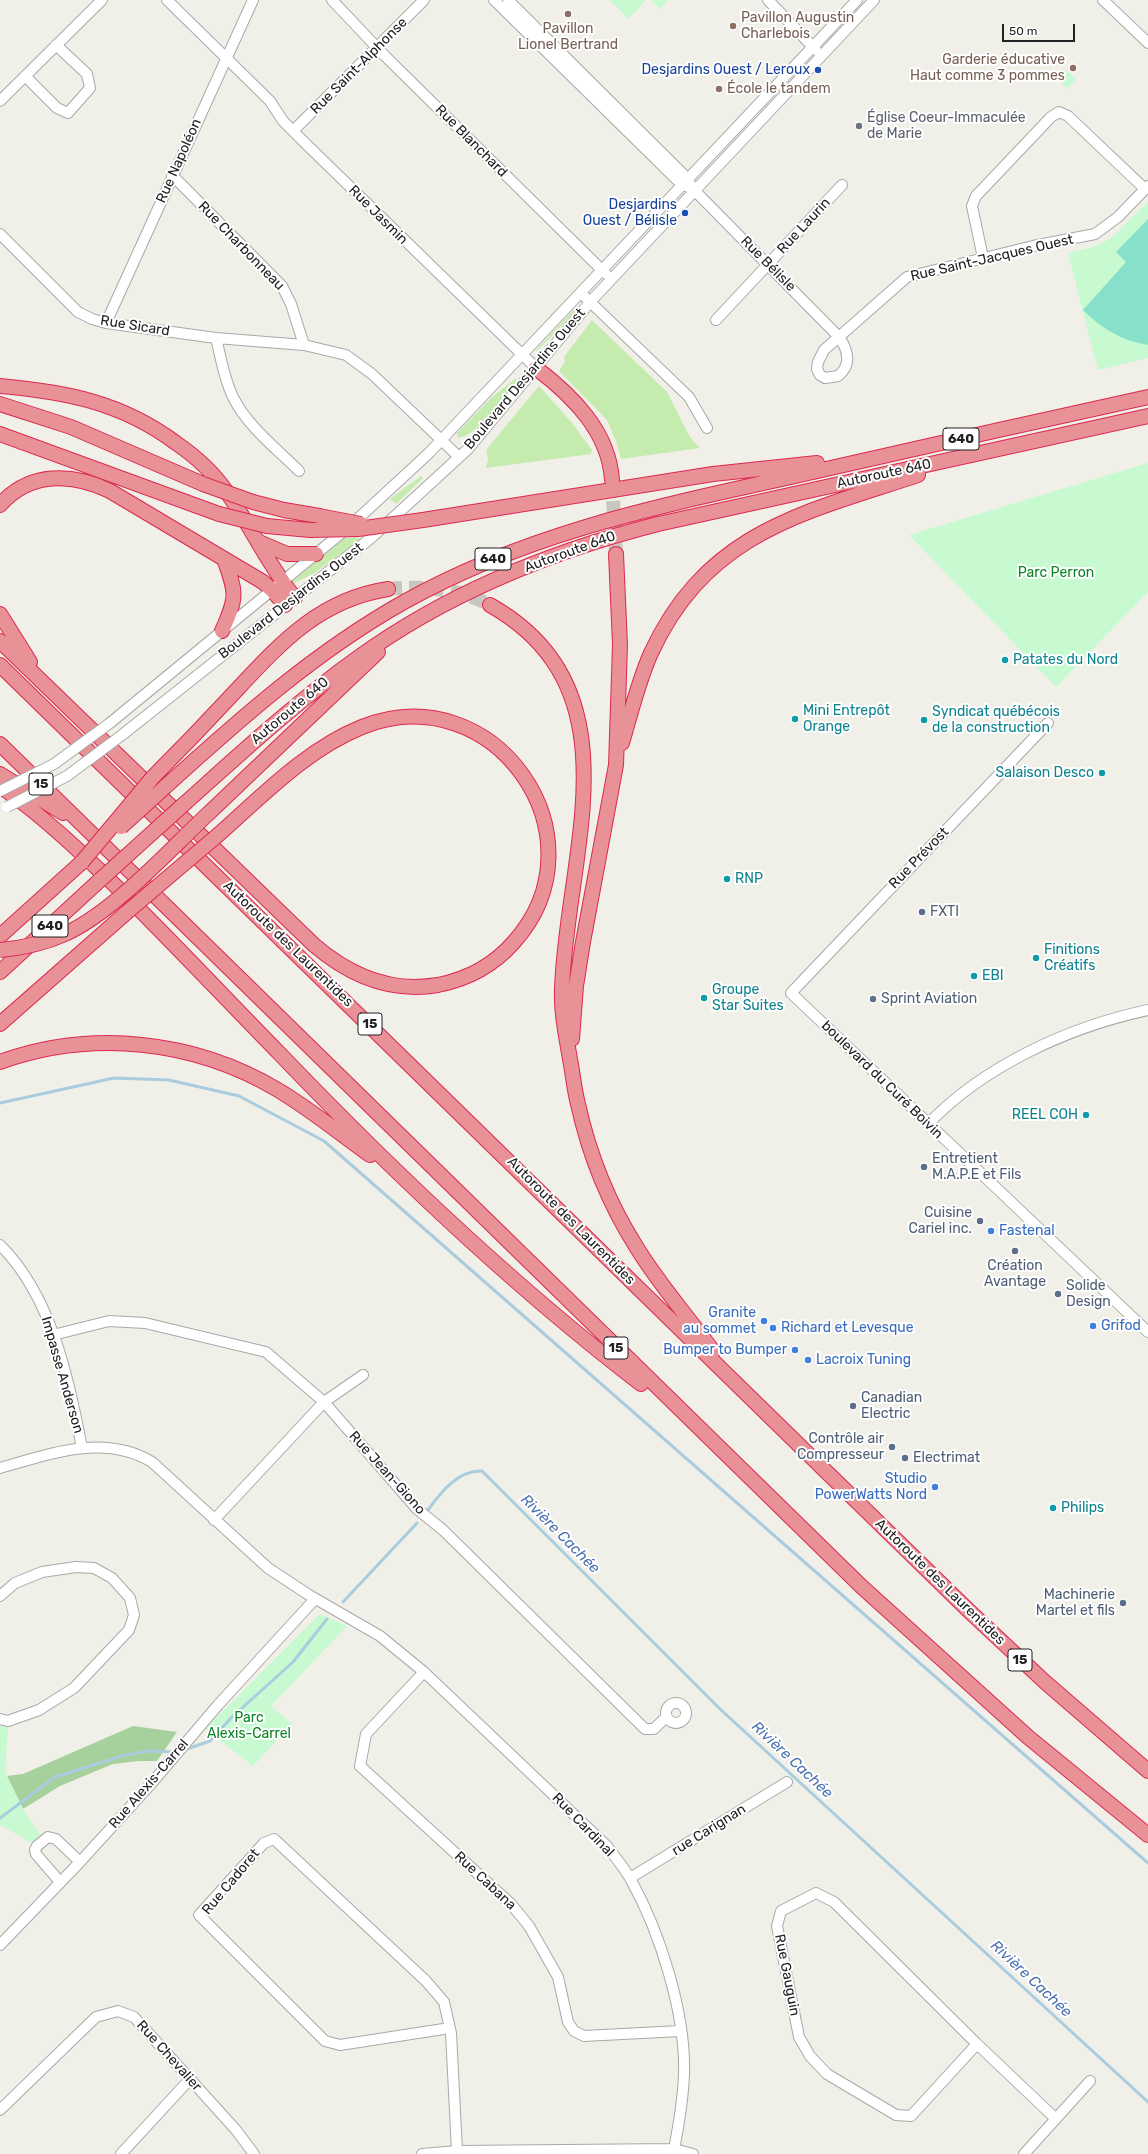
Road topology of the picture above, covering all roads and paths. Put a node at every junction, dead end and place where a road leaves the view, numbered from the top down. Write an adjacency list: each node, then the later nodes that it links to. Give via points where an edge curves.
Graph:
1 (102, 0): 13 (street)
2 (167, 0): 18 (street, Rue Jasmin)
3 (253, 0): 18 (street, Rue Napoléon)
4 (332, 0): 15 (street, Rue Blanchard)
5 (424, 0): 15 (street, Rue Saint-Alphonse)
6 (494, 0): 16 (street, Rue Bélisle)
7 (508, 0): 16 (street, Rue Bélisle)
8 (768, 0): 14 (street)
9 (857, 0): 14 (street, Boulevard Desjardins Ouest)
10 (874, 0): 17 (street, Boulevard Desjardins Ouest)
11 (1103, 0): 12 (street)
12 (1148, 43)
13 (56, 45): 19 (street); 19 (street, via 87,74 90,88 74,108 68,113 57,108)
14 (813, 46): 17 (street); 23 (street, Boulevard Desjardins Ouest)
15 (376, 48): 21 (street, Rue Saint-Alphonse); 30 (street, Rue Blanchard)
16 (552, 51): 23 (street, Rue Bélisle, via 677,180)
17 (822, 56): 26 (street, Boulevard Desjardins Ouest)
18 (225, 59): 21 (street, Rue Jasmin, via 270,101 283,121); 22 (street, Rue Napoléon)
19 (25, 76): 20 (street)
20 (0, 101)
21 (294, 131): 39 (street, Rue Jasmin)
22 (172, 175): 35 (street, Rue Napoléon); 38 (street, Rue Charbonneau, via 282,286 291,304)
23 (686, 182): 26 (street, Rue Bélisle); 30 (street, Boulevard Desjardins Ouest)
24 (842, 185): 29 (street, Rue Laurin)
25 (1146, 187): 28 (street, Rue Saint-Jacques Ouest, via 1118,217 1095,234); 28 (street, via 1068,116 1059,112 1051,117 976,196 972,206)
26 (695, 191): 29 (street, Rue Bélisle); 31 (street, Boulevard Desjardins Ouest)
27 (0, 234): 35 (street, Rue Sicard, via 78,312)
28 (983, 258): 37 (street, Rue Saint-Jacques Ouest, via 907,277)
29 (768, 265): 34 (street, Rue Laurin); 37 (street, Rue Bélisle)
30 (602, 270): 31 (street, Rue Blanchard); 32 (street, Boulevard Desjardins Ouest)
31 (612, 279): 33 (street, Boulevard Desjardins Ouest)
32 (581, 293): 33 (street); 39 (street, Boulevard Desjardins Ouest)
33 (591, 302): 40 (street, Boulevard Desjardins Ouest); 45 (street, via 689,397)
34 (716, 320)
35 (106, 323): 36 (street, Rue Sicard)
36 (216, 338): 38 (street, Rue Sicard); 51 (street, via 224,372 234,398 250,422)
37 (840, 338)
38 (304, 345): 47 (street, via 346,355 372,374)
39 (522, 357): 40 (street, Rue Jasmin); 47 (street, Boulevard Desjardins Ouest)
40 (536, 368): 48 (street, Boulevard Desjardins Ouest, via 482,433); 52 (highway, via 595,427 607,450)
41 (0, 386): 55 (highway, via 83,398 108,405 151,425 186,450 210,473 228,493)
42 (1148, 397): 49 (highway, Autoroute 640 / 640)
43 (0, 404): 54 (highway, bridge, via 90,434 203,484 253,502)
44 (1148, 416): 50 (highway, Autoroute 640 / 640)
45 (707, 428)
46 (0, 434): 54 (highway, bridge, via 219,514 267,526 310,530)
47 (442, 441): 48 (street); 56 (street, Boulevard Desjardins Ouest)
48 (458, 456): 61 (street, Boulevard Desjardins Ouest, via 371,538)
49 (881, 456): 54 (highway, bridge, via 713,474); 77 (highway, Autoroute 640 / 640, bridge, via 607,520 532,543 455,575 387,612 322,654 265,698)
50 (973, 456): 64 (highway, Autoroute 640 / 640, via 853,480 624,532 553,555 514,571); 71 (highway, via 806,512 752,538 717,563 677,608 656,643 641,679)
51 (299, 471)
52 (612, 480)
53 (0, 505): 58 (highway, via 14,492 35,481 58,477 78,479 110,491)
54 (375, 527)
55 (259, 542): 56 (highway, via 287,554); 59 (highway)
56 (316, 554): 59 (street, Boulevard Desjardins Ouest)
57 (616, 554): 71 (highway, via 620,645)
58 (224, 559): 59 (highway); 65 (highway, via 235,594)
59 (277, 586): 61 (highway); 65 (street, Boulevard Desjardins Ouest)
60 (388, 588): 77 (highway, bridge, via 347,598 306,622 270,655 154,776)
61 (290, 602): 75 (street, Boulevard Desjardins Ouest, bridge, via 67,776)
62 (490, 605): 84 (highway, via 524,627 546,650 567,683 580,722 584,786 562,990 564,1029)
63 (0, 614): 68 (highway)
64 (404, 627): 79 (highway, bridge, via 132,885 87,922 43,942); 80 (highway, Autoroute 640 / 640, bridge, via 313,691 255,740)
65 (222, 631): 74 (street, Boulevard Desjardins Ouest, bridge, via 54,764)
66 (0, 641): 68 (highway)
67 (0, 665): 92 (highway, Autoroute des Laurentides / 15)
68 (42, 681): 83 (highway, bridge, via 314,945 343,966 370,980 400,986 432,986 459,979 483,968 503,954 525,930 540,901 548,869 548,838 542,811 518,767 495,745 462,726 432,718 404,717 383,720 342,736 297,766 218,835 126,914)
69 (1048, 723): 81 (street, Rue Prévost)
70 (0, 744): 76 (highway, 15)
71 (616, 765): 84 (highway, via 579,964)
72 (0, 774): 76 (highway)
73 (0, 786): 87 (highway, via 48,821 101,871 328,1104)
74 (0, 791)
75 (4, 809)
76 (82, 825): 94 (highway, 15)
77 (82, 862): 78 (highway, Autoroute 640 / 640)
78 (0, 936)
79 (0, 950)
80 (0, 972)
81 (791, 993): 86 (street, boulevard du Curé Boivin)
82 (1148, 1010): 86 (street, via 1095,1025 1022,1056 964,1091)
83 (0, 1024)
84 (570, 1059): 92 (highway, via 586,1136 602,1181 620,1218 646,1261)
85 (0, 1062): 87 (highway, via 53,1048 101,1043 162,1047 207,1057 248,1074 293,1099)
86 (928, 1124): 89 (street, boulevard du Curé Boivin)
87 (409, 1183): 94 (highway, via 577,1334)
88 (0, 1244): 90 (street, Impasse Anderson, via 36,1292)
89 (1148, 1332)
90 (53, 1335): 93 (street, Rue Jean-Giono, via 109,1321 146,1323 266,1352); 95 (street, Impasse Anderson)
91 (363, 1375): 93 (street)
92 (738, 1385): 103 (highway, Autoroute des Laurentides / 15, via 1016,1656)
93 (324, 1402): 97 (street); 101 (street, Rue Jean-Giono, via 417,1509 443,1530 645,1729 654,1729)
94 (692, 1422): 105 (highway, 15, via 921,1642 1028,1737)
95 (82, 1448): 96 (street, Rue Cardinal); 97 (street, Rue Cardinal, via 112,1448 146,1458)
96 (0, 1468)
97 (214, 1520): 99 (street, Rue Cardinal, via 268,1568)
98 (0, 1596): 102 (street, via 15,1583 42,1572 76,1567 94,1568 112,1578 130,1598 134,1615 129,1630 74,1688 39,1710 8,1721)
99 (315, 1599): 100 (street, Rue Cardinal, via 380,1636); 106 (street, Rue Alexis-Carrel)
100 (424, 1672): 107 (street, Rue Cardinal, via 606,1845); 111 (street, Rue Cabana, via 366,1734 360,1766 511,1904 529,1926 558,1977 568,2022 574,2031 584,2036)
101 (666, 1717)
102 (0, 1719)
103 (1148, 1771)
104 (788, 1782): 107 (street, rue Carignan)
105 (1148, 1835)
106 (80, 1862): 108 (street, Rue Alexis-Carrel); 108 (street, via 52,1837 48,1837 37,1846 36,1854)
107 (630, 1878): 111 (street, Rue Cardinal, via 656,1933 671,1983)
108 (60, 1882): 109 (street, Rue Alexis-Carrel)
109 (0, 1945)
110 (450, 2028): 110 (street, Rue Cadoret, via 444,2002 426,1981 274,1839 264,1843 199,1915 325,2041 340,2045); 118 (street, Rue Cadoret)
111 (680, 2031): 117 (street, Rue Cardinal, via 684,2073 682,2108)
112 (977, 2044): 112 (street, Rue Gauguin, via 834,1902 816,1894 781,1911 777,1926 799,2037 810,2056 827,2074 896,2115 911,2116); 116 (street, Rue Gauguin)
113 (190, 2079): 115 (street, Rue Chevalier, via 134,2017 118,2011 96,2017); 119 (street); 120 (street, Rue Chevalier)
114 (1090, 2081): 116 (street)
115 (0, 2110)
116 (1056, 2119): 123 (street)
117 (674, 2149): 118 (street); 122 (street)
118 (457, 2150): 121 (street)
119 (121, 2154)
120 (254, 2154)
121 (422, 2154)
122 (692, 2154)
123 (1024, 2154)

